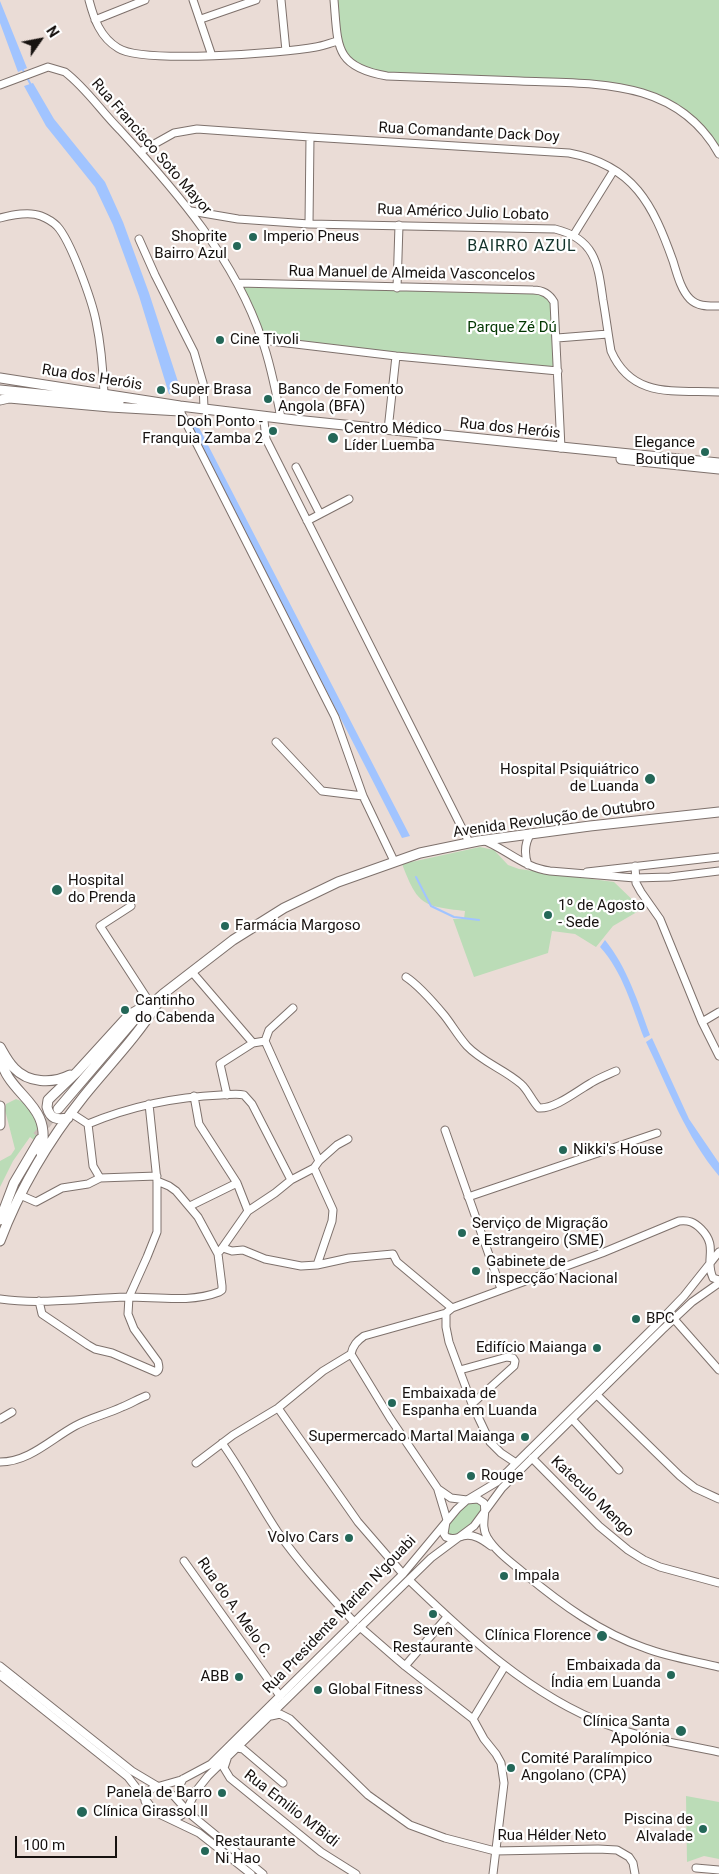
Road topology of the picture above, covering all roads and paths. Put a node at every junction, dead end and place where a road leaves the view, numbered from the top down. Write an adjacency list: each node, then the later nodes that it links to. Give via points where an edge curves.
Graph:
1 (89, 0): 8 (street)
2 (145, 0): 8 (street)
3 (193, 0): 7 (street)
4 (256, 0): 7 (street)
5 (281, 0): 10 (street)
6 (334, 0): 9 (street)
7 (201, 19): 11 (street)
8 (95, 20): 11 (street, via 106,40 129,53)
9 (338, 41): 10 (street); 15 (street, via 343,55 351,64 387,76 596,84 638,90 666,102 690,118 708,136)
10 (286, 51): 11 (street)
11 (212, 56)
12 (0, 85): 14 (street, Rua Francisco Soto Mayor, via 48,67 65,72)
13 (310, 138): 14 (street, Rua Comandante Dack Doy, via 197,129 174,133); 16 (street, Rua Comandante Dack Doy, via 569,153 594,159); 20 (street)
14 (140, 152): 17 (street, Rua Francisco Soto Mayor)
15 (719, 154)
16 (614, 170): 23 (street); 27 (street, Rua Comandante Dack Doy, via 633,185 654,213 688,297 698,304)
17 (191, 211): 18 (street, Rua Américo Julio Lobato); 22 (street, Rua Francisco Soto Mayor)
18 (210, 214): 20 (street, Rua Américo Julio Lobato, via 244,220); 22 (street)
19 (0, 218): 36 (street, via 22,214 41,216 57,226 64,237 96,320)
20 (309, 224): 21 (street, Rua Américo Julio Lobato)
21 (399, 225): 23 (street, Rua Américo Julio Lobato, via 555,229); 26 (street)
22 (204, 230): 25 (street, Rua Francisco Soto Mayor)
23 (573, 236): 28 (street, Rua Américo Julio Lobato, via 592,253 598,266)
24 (139, 239): 39 (street, via 194,352 203,383)
25 (238, 283): 26 (street, Rua Manuel de Almeida Vasconcelos); 30 (street, Rua Francisco Soto Mayor)
26 (397, 288): 29 (street, Rua Manuel de Almeida Vasconcelos, via 540,290 549,294 554,302)
27 (719, 306)
28 (608, 334): 29 (street); 35 (street, Rua Américo Julio Lobato, via 616,362 639,384 658,389)
29 (556, 338): 32 (street, Rua Manuel de Almeida Vasconcelos)
30 (262, 340): 31 (street); 40 (street, Rua Francisco Soto Mayor)
31 (396, 356): 32 (street); 42 (street)
32 (558, 372): 43 (street, Rua Manuel de Almeida Vasconcelos)
33 (0, 378): 36 (main road, Rua dos Heróis)
34 (0, 390): 37 (main road)
35 (719, 392)
36 (104, 394): 38 (main road, Rua dos Heróis)
37 (6, 396): 38 (main road, Rua dos Heróis); 38 (main road, Rua dos Heróis, via 110,407)
38 (180, 409): 39 (main road, Rua dos Heróis); 41 (main road, Rua dos Heróis); 51 (street, via 335,717)
39 (204, 409): 40 (main road, Rua dos Heróis)
40 (281, 418): 42 (main road, Rua dos Heróis)
41 (264, 421): 46 (main road, Rua dos Heróis); 49 (street, via 266,440)
42 (388, 430): 43 (main road, Rua dos Heróis)
43 (561, 448): 44 (main road, Rua dos Heróis)
44 (719, 463)
45 (296, 466): 48 (street)
46 (719, 470)
47 (349, 500): 48 (street)
48 (320, 514): 49 (street)
49 (307, 521): 55 (street)
50 (276, 742): 51 (street, via 322,791)
51 (363, 796): 57 (street)
52 (719, 812): 53 (main road, Avenida Revolução de Outubro)
53 (531, 834): 54 (main road, Avenida Revolução de Outubro); 58 (street, via 525,849)
54 (482, 840): 55 (main road, Avenida Revolução de Outubro); 58 (street)
55 (469, 842): 57 (main road, Avenida Revolução de Outubro)
56 (719, 857): 59 (street)
57 (394, 861): 64 (main road, Avenida Revolução de Outubro, via 338,882 284,908 233,940)
58 (528, 865): 61 (street, via 539,870)
59 (635, 866): 61 (street); 62 (street)
60 (719, 871): 62 (street)
61 (574, 874): 62 (street)
62 (635, 878): 70 (street, via 660,919)
63 (131, 906): 67 (street, via 100,926)
64 (192, 972): 66 (main road, Avenida Revolução de Outubro); 72 (street)
65 (406, 976): 76 (street, via 445,1015 468,1047 522,1085 539,1108 554,1105)
66 (163, 995): 67 (main road, Avenida Revolução de Outubro); 82 (main road, Avenida Revolução de Outubro, via 143,1028); 82 (main road, Avenida Revolução de Outubro, via 134,1020)
67 (150, 1003): 77 (main road, Avenida Revolução de Outubro, via 129,1015)
68 (293, 1008): 71 (street, via 269,1030)
69 (719, 1012): 70 (street)
70 (702, 1022): 75 (street)
71 (265, 1041): 72 (street); 89 (street)
72 (253, 1043): 78 (street, via 220,1064)
73 (0, 1048): 77 (main road, via 16,1070 32,1079 56,1080)
74 (0, 1055): 88 (main road, via 10,1080 32,1103 41,1122 44,1139)
75 (719, 1056)
76 (616, 1071)
77 (77, 1072): 82 (main road, Avenida Revolução de Outubro, via 46,1104 53,1118 58,1119)
78 (227, 1095): 79 (street); 93 (street, via 246,1096)
79 (194, 1096): 80 (street); 94 (street, via 199,1124)
80 (149, 1104): 83 (street); 92 (street)
81 (0, 1106): 84 (main road)
82 (65, 1113): 83 (street); 88 (main road, Avenida Revolução de Outubro)
83 (88, 1124): 91 (street, via 93,1166)
84 (0, 1125)
85 (445, 1130): 96 (street)
86 (656, 1133): 96 (street)
87 (348, 1139): 89 (street, via 337,1144)
88 (40, 1158): 95 (main road, Avenida Revolução de Outubro)
89 (319, 1161): 90 (street)
90 (314, 1168): 93 (street); 105 (street, via 333,1210)
91 (100, 1178): 92 (street); 95 (street, via 88,1184 62,1188 36,1202)
92 (157, 1179): 98 (street, via 176,1191); 108 (street, via 157,1232)
93 (291, 1180): 99 (street)
94 (237, 1183): 98 (street); 99 (street)
95 (20, 1195): 101 (main road, Avenida Revolução de Outubro)
96 (468, 1197): 107 (street)
97 (0, 1206): 100 (main road, via 10,1180 38,1138 14,1183)
98 (190, 1206): 102 (street)
99 (248, 1210): 102 (street)
100 (0, 1220)
101 (1, 1237)
102 (220, 1251): 105 (street, via 243,1250 288,1264); 108 (street, via 222,1290 219,1292 185,1298)
103 (719, 1252): 104 (street, Rua Presidente Marien N'gouabi)
104 (710, 1264): 106 (street, via 710,1272); 107 (street, via 710,1238 695,1223 679,1221); 127 (street, Rua Presidente Marien N'gouabi, via 657,1324)
105 (316, 1265): 111 (street, via 393,1254 397,1262)
106 (719, 1282): 112 (street, Rua Presidente Marien N'gouabi)
107 (501, 1289): 111 (street)
108 (129, 1297): 110 (street); 110 (street, via 130,1321 158,1362 160,1366 156,1372 88,1345 42,1314)
109 (0, 1299): 110 (street)
110 (39, 1301)
111 (449, 1310): 113 (street, via 364,1336 357,1341); 115 (street, via 446,1327)
112 (674, 1320): 114 (street); 116 (street, Rua Presidente Marien N'gouabi)
113 (351, 1354): 119 (street, via 323,1371); 129 (street)
114 (718, 1366)
115 (460, 1370): 118 (street); 118 (street, via 507,1356 515,1361 514,1366)
116 (596, 1395): 122 (street, Rua Presidente Marien N'gouabi); 130 (street, via 680,1476 695,1488)
117 (146, 1396): 125 (street, via 88,1420 39,1450)
118 (472, 1404): 127 (street, via 490,1442)
119 (278, 1408): 123 (street); 137 (street, via 358,1522)
120 (12, 1412): 121 (street)
121 (0, 1419)
122 (572, 1420): 124 (street, Rua Presidente Marien N'gouabi); 128 (street)
123 (222, 1443): 126 (street); 140 (street, via 278,1532 310,1574)
124 (532, 1458): 132 (street, Rua Presidente Marien N'gouabi, via 502,1488); 138 (street, Kateculo Mengo, via 599,1526 628,1550 660,1567)
125 (0, 1462)
126 (196, 1463)
127 (516, 1463): 131 (street, Rua Presidente Marien N'gouabi, via 497,1482)
128 (619, 1470)
129 (438, 1489): 131 (street, via 451,1498); 133 (street)
130 (719, 1499)
131 (467, 1500): 132 (street, via 475,1498 482,1501); 133 (street, Rua Presidente Marien N'gouabi)
132 (484, 1514): 134 (street, Rua Presidente Marien N'gouabi); 135 (street, via 484,1530)
133 (447, 1520): 134 (street, via 446,1537); 137 (street, Rua Presidente Marien N'gouabi)
134 (462, 1536): 135 (street, via 480,1538); 137 (street, Rua Presidente Marien N'gouabi)
135 (499, 1552): 144 (street, via 549,1594 610,1633 666,1655)
136 (184, 1561): 146 (street, Rua do A. Melo C.)
137 (406, 1577): 139 (street); 140 (street, Rua Presidente Marien N'gouabi)
138 (719, 1583)
139 (447, 1617): 142 (street); 143 (street)
140 (357, 1624): 142 (street); 146 (street, Rua Presidente Marien N'gouabi); 147 (street, Rua Presidente Marien N'gouabi)
141 (0, 1666): 158 (street, via 132,1771)
142 (405, 1666): 150 (street)
143 (504, 1666): 150 (street); 152 (street, via 570,1708 608,1725 642,1737)
144 (719, 1667)
145 (0, 1674): 160 (street, via 128,1777)
146 (280, 1696): 156 (street, Rua Presidente Marien N'gouabi, via 211,1764)
147 (290, 1696): 148 (street, Rua Presidente Marien N'gouabi); 149 (street, via 285,1709)
148 (269, 1717): 149 (street, via 280,1714); 151 (street, Rua Presidente Marien N'gouabi)
149 (290, 1719): 163 (street, Rua Hélder Neto, via 361,1789 392,1814 431,1833)
150 (473, 1719): 163 (street, via 496,1754 503,1772)
151 (241, 1747): 153 (street, Rua Presidente Marien N'gouabi); 157 (street)
152 (719, 1752)
153 (228, 1756): 154 (street, Rua Presidente Marien N'gouabi); 155 (street, Rua Emilio M'Bidi, via 224,1768)
154 (208, 1776): 155 (street, via 219,1773); 159 (street, Rua Presidente Marien N'gouabi)
155 (230, 1778): 168 (street, Rua Emilio M'Bidi, via 321,1852)
156 (183, 1779): 158 (street, Rua Presidente Marien N'gouabi); 159 (street, via 182,1791 187,1794)
157 (283, 1783)
158 (157, 1786): 160 (street, via 147,1791); 161 (street, via 174,1796)
159 (196, 1792): 161 (street, Rua Presidente Marien N'gouabi)
160 (145, 1801): 162 (street, via 155,1812)
161 (187, 1810): 162 (street); 167 (street)
162 (173, 1820): 166 (street, via 199,1832)
163 (495, 1851): 169 (street); 170 (street, Rua Hélder Neto, via 617,1850 633,1863)
164 (696, 1868): 165 (street)
165 (719, 1870)
166 (251, 1874)
167 (262, 1874)
168 (356, 1874)
169 (493, 1874)
170 (635, 1874)

